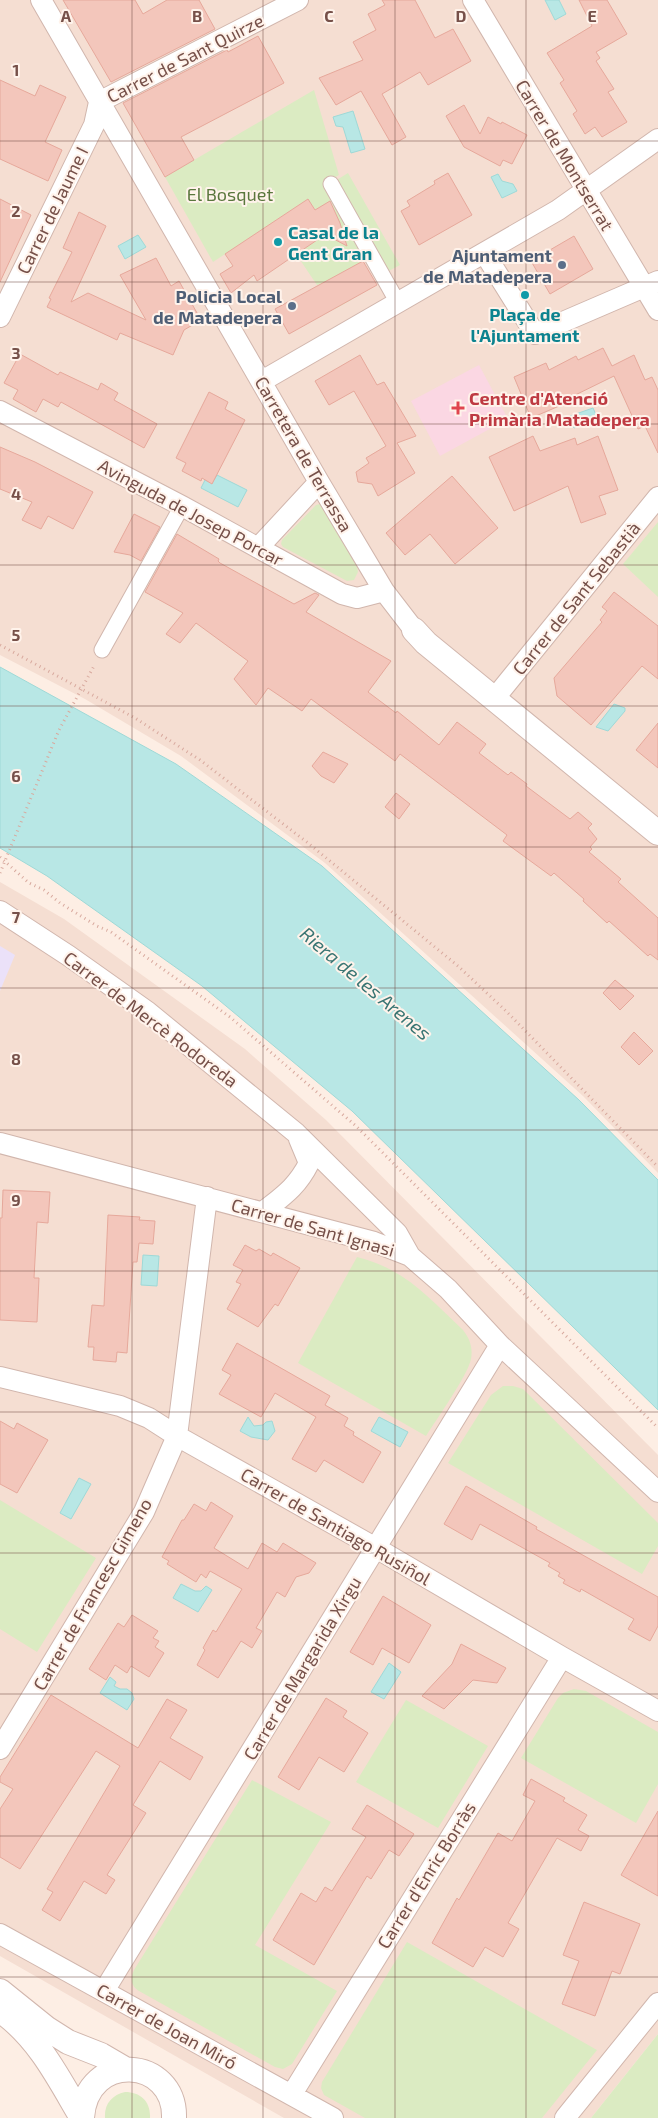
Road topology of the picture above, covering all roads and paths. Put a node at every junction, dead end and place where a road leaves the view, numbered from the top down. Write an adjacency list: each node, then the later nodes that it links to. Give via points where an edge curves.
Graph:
1 (41, 0): 4 (street, Carretera de Terrassa)
2 (298, 0): 4 (street, Carrer de Sant Quirze)
3 (473, 0): 7 (street, Carrer de Montserrat)
4 (99, 102): 12 (street, Carrer de Jaume I, via 94,125); 13 (street, Carretera de Terrassa)
5 (658, 139): 7 (street)
6 (331, 184): 10 (street)
7 (586, 192): 8 (street); 9 (street, Carrer de Montserrat)
8 (485, 254): 9 (street, via 535,334); 10 (street)
9 (651, 284): 11 (street, Carrer de Montserrat)
10 (398, 303): 13 (street)
11 (658, 310)
12 (0, 316)
13 (262, 381): 15 (street, Carretera de Terrassa)
14 (0, 411): 17 (street, Avinguda de Josep Porcar)
15 (319, 482): 18 (street); 19 (street, Carretera de Terrassa)
16 (658, 497): 24 (street, Carrer de Sant Sebastià)
17 (182, 506): 18 (street, Avinguda de Josep Porcar); 22 (street)
18 (258, 548): 19 (street, Avinguda de Josep Porcar, via 350,597)
19 (384, 591): 20 (street, Carretera de Terrassa)
20 (414, 630): 24 (street, Carretera de Terrassa)
21 (0, 645): 23 (path)
22 (102, 650): 23 (path)
23 (82, 689): 27 (path, via 59,730); 32 (path, via 200,760 408,923 506,1011)
24 (494, 699): 25 (street, Carretera de Terrassa)
25 (658, 833)
26 (0, 857): 27 (path)
27 (5, 860): 28 (path); 38 (path, via 29,883 96,926 111,932 230,1017 271,1051 395,1163)
28 (0, 873)
29 (0, 911): 30 (street, Carrer de Mercè Rodoreda, via 148,1012)
30 (296, 1133): 34 (street, Carrer de Mercè Rodoreda, via 308,1163 302,1178); 35 (street, Carrer de Mercè Rodoreda, via 397,1233)
31 (0, 1143): 33 (street, Carrer de Sant Ignasi)
32 (658, 1167)
33 (207, 1197): 34 (street, Carrer de Sant Ignasi); 39 (street, Carrer de Francesc Gimeno)
34 (263, 1212): 35 (street, Carrer de Sant Ignasi, via 374,1242)
35 (410, 1256): 36 (street, Carrer de Sant Ignasi, via 448,1289)
36 (500, 1346): 40 (street, Carrer de Sant Ignasi); 41 (street, Carrer de Margarida Xirgu)
37 (0, 1377): 39 (street, Carrer de Santiago Rusiñol, via 120,1406 149,1418)
38 (658, 1428)
39 (177, 1436): 41 (street, Carrer de Santiago Rusiñol); 44 (street, Carrer de Francesc Gimeno, via 144,1512)
40 (658, 1492)
41 (376, 1548): 42 (street, Carrer de Santiago Rusiñol); 46 (street, Carrer de Margarida Xirgu)
42 (562, 1657): 43 (street, Carrer de Santiago Rusiñol); 51 (street, Carrer d'Enric Borràs)
43 (658, 1711)
44 (0, 1749)
45 (0, 1934): 46 (street, Carrer de Joan Miró)
46 (104, 1991): 51 (street, Carrer de Joan Miró)
47 (0, 1992): 50 (street, via 53,2033)
48 (658, 2003): 55 (street)
49 (0, 2010): 53 (street, via 36,2044)
50 (125, 2069): 52 (street, via 139,2070 152,2076 167,2091); 53 (street, via 103,2077 94,2085 85,2100)
51 (292, 2094): 54 (street, Carrer de Joan Miró)
52 (177, 2116)
53 (82, 2118)
54 (333, 2118)
55 (565, 2118)

